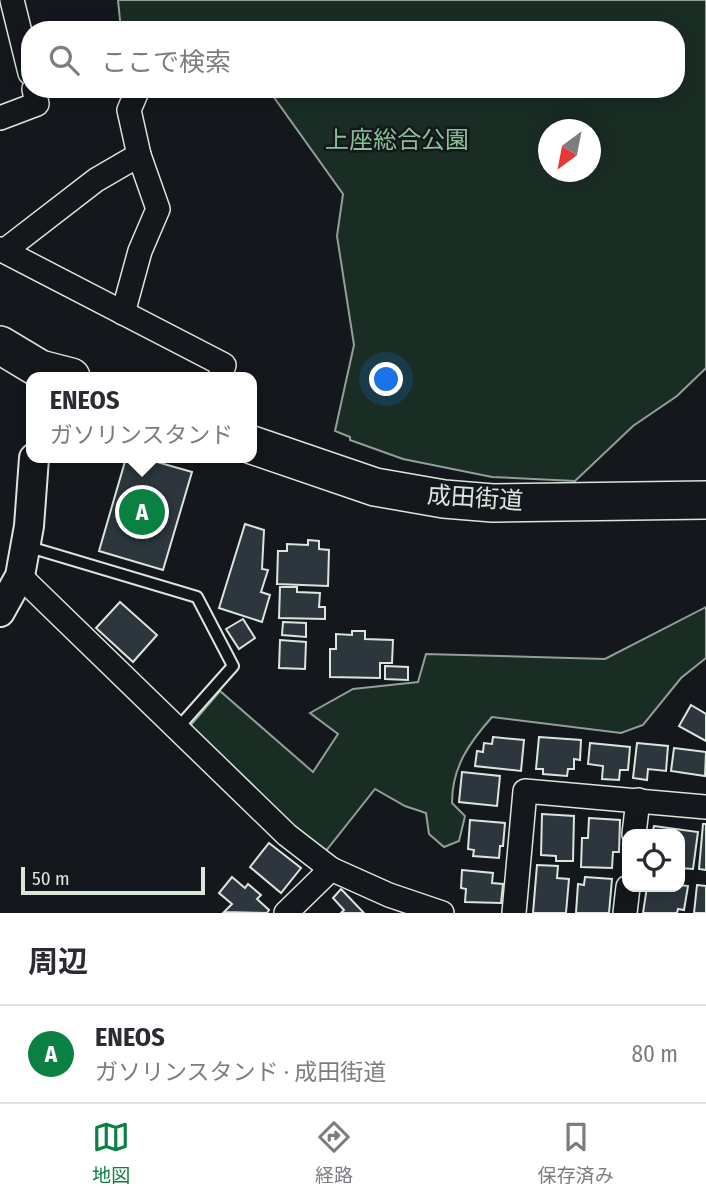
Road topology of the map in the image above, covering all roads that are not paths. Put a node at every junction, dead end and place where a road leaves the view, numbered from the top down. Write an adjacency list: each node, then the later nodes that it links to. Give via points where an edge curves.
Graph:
1 (12, 0): 2 (street)
2 (21, 36)
3 (36, 98): 5 (street, via 37,104)
4 (134, 98): 6 (street, via 129,110)
5 (0, 118)
6 (139, 155): 7 (street, via 96,180); 8 (street, via 158,209 140,251)
7 (2, 250): 8 (street)
8 (123, 313): 11 (street, via 224,365)
9 (0, 345): 10 (highway)
10 (46, 372)
11 (222, 372)
12 (257, 447): 14 (highway, 成田街道, via 375,487 444,499 493,503)
13 (34, 463): 15 (street)
14 (706, 500)
15 (25, 546): 16 (street); 18 (lane, via 197,597 233,666)
16 (20, 576): 17 (street); 18 (street)
17 (0, 612)
18 (177, 729): 22 (street, via 287,835)
19 (638, 800): 20 (street); 21 (street); 26 (street, via 525,791)
20 (706, 807)
21 (635, 829)
22 (331, 869): 24 (street); 25 (street)
23 (627, 892): 27 (street)
24 (286, 913)
25 (442, 913)
26 (514, 913)
27 (625, 913)

